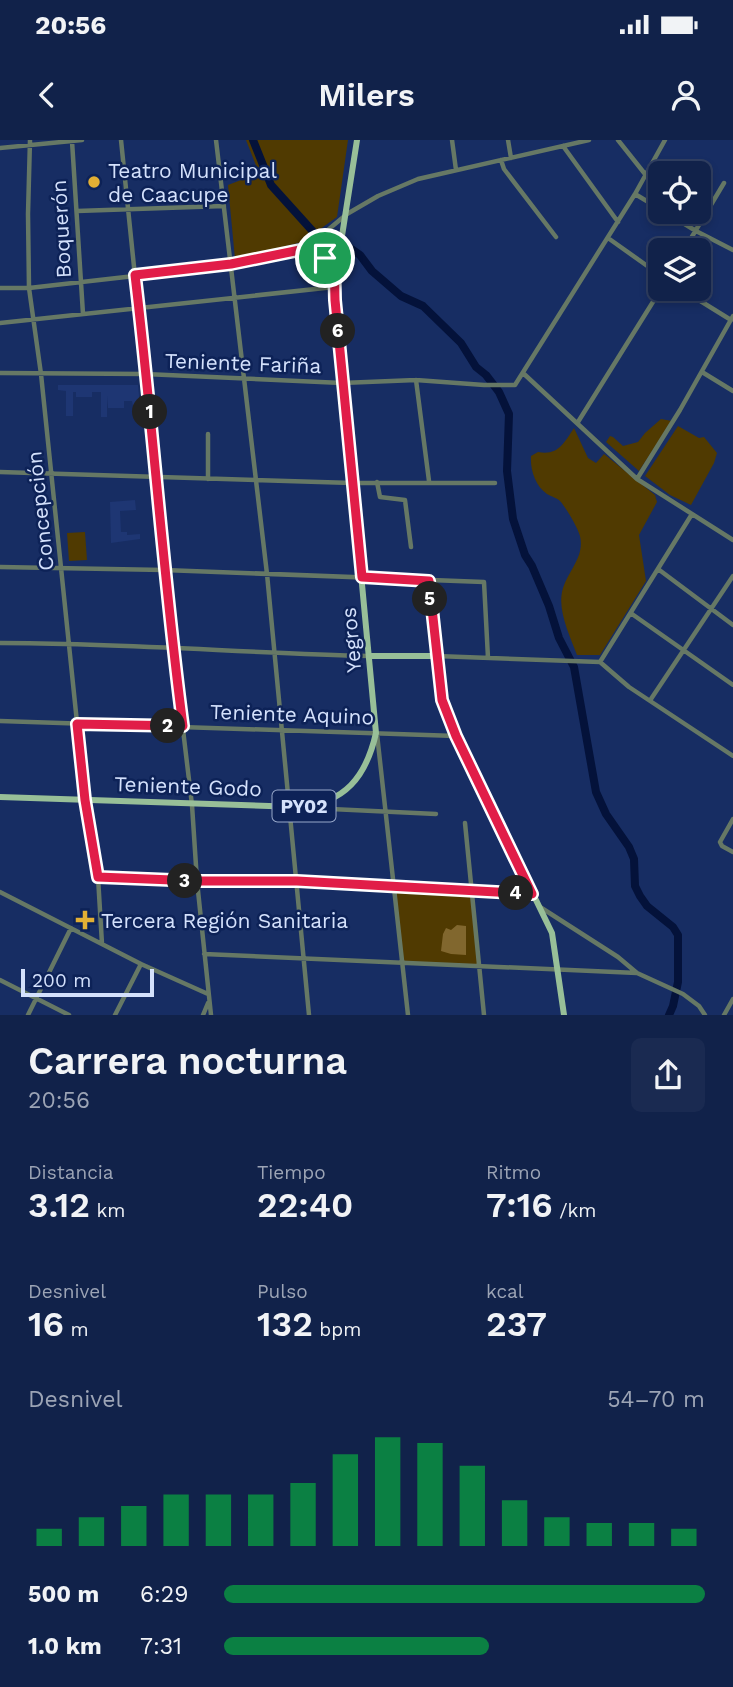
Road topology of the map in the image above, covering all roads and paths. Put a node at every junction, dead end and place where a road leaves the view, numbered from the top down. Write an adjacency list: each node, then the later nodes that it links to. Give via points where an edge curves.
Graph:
1 (82, 140): 10 (street)
2 (121, 140): 22 (street)
3 (216, 140): 21 (street)
4 (357, 140): 24 (main road, PY02)
5 (452, 140): 16 (street)
6 (508, 140): 14 (street)
7 (589, 140): 12 (street)
8 (618, 140): 17 (street)
9 (665, 140): 17 (street)
10 (72, 142): 11 (street); 23 (street, Boquerón)
11 (30, 143): 13 (street); 40 (street, Concepción)
12 (563, 146): 14 (street); 25 (street)
13 (0, 148)
14 (511, 158): 15 (street)
15 (501, 160): 16 (street); 28 (street)
16 (456, 170): 24 (street, via 398,186)
17 (645, 174): 19 (street)
18 (724, 183): 27 (street)
19 (635, 194): 20 (street); 25 (street)
20 (648, 202)
21 (224, 206): 22 (street); 33 (street)
22 (128, 208): 23 (street); 36 (street)
23 (77, 211): 37 (street, Boquerón)
24 (347, 214): 31 (street); 35 (main road, Yegros / PY02)
25 (618, 222): 29 (street)
26 (685, 224): 27 (street)
27 (696, 231): 30 (street); 32 (street)
28 (556, 237)
29 (608, 238): 34 (street); 51 (street)
30 (692, 238)
31 (305, 249): 33 (street); 35 (main road, via 330,262)
32 (733, 250)
33 (231, 264): 36 (street); 41 (street)
34 (648, 266)
35 (335, 274): 38 (main road, Yegros / PY02)
36 (135, 275): 37 (street); 44 (street)
37 (80, 283): 40 (street); 45 (street, Boquerón)
38 (334, 287): 41 (street); 56 (main road, Yegros / PY02)
39 (0, 288): 40 (street)
40 (29, 288): 46 (street, Concepción)
41 (234, 298): 44 (street); 54 (street)
42 (653, 301): 58 (street)
43 (701, 301): 47 (street)
44 (139, 307): 45 (street); 53 (street)
45 (82, 314): 46 (street)
46 (33, 319): 48 (street); 52 (street, Concepción)
47 (732, 319): 49 (street)
48 (0, 323)
49 (702, 372): 57 (street); 64 (street)
50 (0, 373): 52 (street, Teniente Fariña)
51 (523, 373): 55 (street, Teniente Fariña, via 515,385 505,386); 58 (street)
52 (41, 374): 53 (street, Teniente Fariña); 61 (street, Concepción)
53 (145, 374): 54 (street, Teniente Fariña); 62 (street)
54 (244, 378): 56 (street, Teniente Fariña); 65 (street)
55 (416, 380): 56 (street, Teniente Fariña); 66 (street)
56 (342, 383): 68 (main road, Yegros / PY02)
57 (733, 391)
58 (578, 422): 64 (street)
59 (208, 434): 63 (street)
60 (0, 472): 61 (street)
61 (52, 474): 62 (street); 74 (street, Concepción)
62 (158, 476): 63 (street); 76 (street)
63 (208, 479): 65 (street)
64 (637, 479): 70 (street)
65 (256, 480): 68 (street); 77 (street)
66 (429, 481): 67 (street); 69 (street)
67 (377, 482): 68 (street); 72 (street, via 380,497 405,500)
68 (352, 483): 79 (main road, Yegros / PY02)
69 (495, 483)
70 (692, 514): 71 (street); 75 (street)
71 (733, 540)
72 (411, 547)
73 (0, 567): 74 (street)
74 (62, 567): 76 (street); 85 (street, Concepción)
75 (658, 569): 81 (street); 82 (street)
76 (164, 570): 77 (street); 86 (street)
77 (267, 575): 79 (street); 88 (street)
78 (733, 576): 81 (street)
79 (362, 577): 80 (street); 89 (main road, Yegros / PY02)
80 (429, 581): 90 (street); 91 (street, via 484,582)
81 (711, 610): 83 (street); 87 (street)
82 (632, 614): 87 (street); 92 (street)
83 (733, 625)
84 (0, 643): 85 (street)
85 (70, 643): 86 (street); 96 (street, Concepción)
86 (173, 647): 88 (street); 97 (street)
87 (683, 652): 93 (street); 94 (street)
88 (275, 654): 89 (street); 98 (street)
89 (370, 656): 90 (main road); 99 (main road, Yegros / PY02)
90 (436, 656): 91 (street); 100 (main road, via 442,700)
91 (488, 658): 92 (street)
92 (600, 662): 94 (street)
93 (733, 685)
94 (651, 699): 101 (street)
95 (0, 722): 96 (street, Teniente Aquino)
96 (77, 724): 97 (street, Teniente Aquino); 103 (street, Concepción)
97 (183, 726): 98 (street, Teniente Aquino); 104 (street)
98 (281, 729): 99 (street, Teniente Aquino); 105 (street)
99 (376, 733): 100 (street, Teniente Aquino); 105 (main road, Teniente Godo / PY02, via 361,774 345,791 314,806); 106 (street, Yegros)
100 (456, 736): 117 (main road)
101 (733, 756)
102 (0, 797): 103 (main road, PY02)
103 (85, 800): 104 (main road, Teniente Godo / PY02); 111 (street, Concepción)
104 (192, 805): 105 (main road, Teniente Godo / PY02); 112 (street)
105 (289, 807): 106 (street); 113 (street)
106 (385, 810): 107 (street); 114 (street, Yegros)
107 (436, 814)
108 (733, 819): 110 (street, via 720,842)
109 (465, 823): 115 (street)
110 (733, 852)
111 (98, 877): 112 (street); 120 (street, Concepción)
112 (197, 881): 113 (street); 121 (street)
113 (297, 881): 114 (street); 122 (street)
114 (394, 886): 115 (street); 123 (street, Yegros)
115 (471, 890): 117 (street); 125 (street)
116 (0, 892): 119 (street)
117 (532, 894): 118 (main road)
118 (540, 906): 126 (main road, via 552,933); 127 (street)
119 (71, 928): 120 (street); 130 (street)
120 (102, 944): 124 (street)
121 (204, 954): 122 (street); 129 (street)
122 (304, 958): 123 (street); 138 (street)
123 (403, 962): 125 (street); 139 (street, Yegros)
124 (141, 964): 129 (street); 135 (street)
125 (478, 965): 126 (street); 140 (street)
126 (559, 968): 127 (street); 141 (main road)
127 (637, 973): 142 (street, via 683,994)
128 (0, 980): 130 (street)
129 (208, 994): 132 (street)
130 (36, 998): 133 (street); 134 (street)
131 (733, 999): 143 (street)
132 (209, 1001): 136 (street); 137 (street)
133 (27, 1015)
134 (69, 1015)
135 (115, 1015)
136 (202, 1015)
137 (211, 1015)
138 (309, 1015)
139 (408, 1015)
140 (484, 1015)
141 (564, 1015)
142 (705, 1015)
143 (724, 1015)

